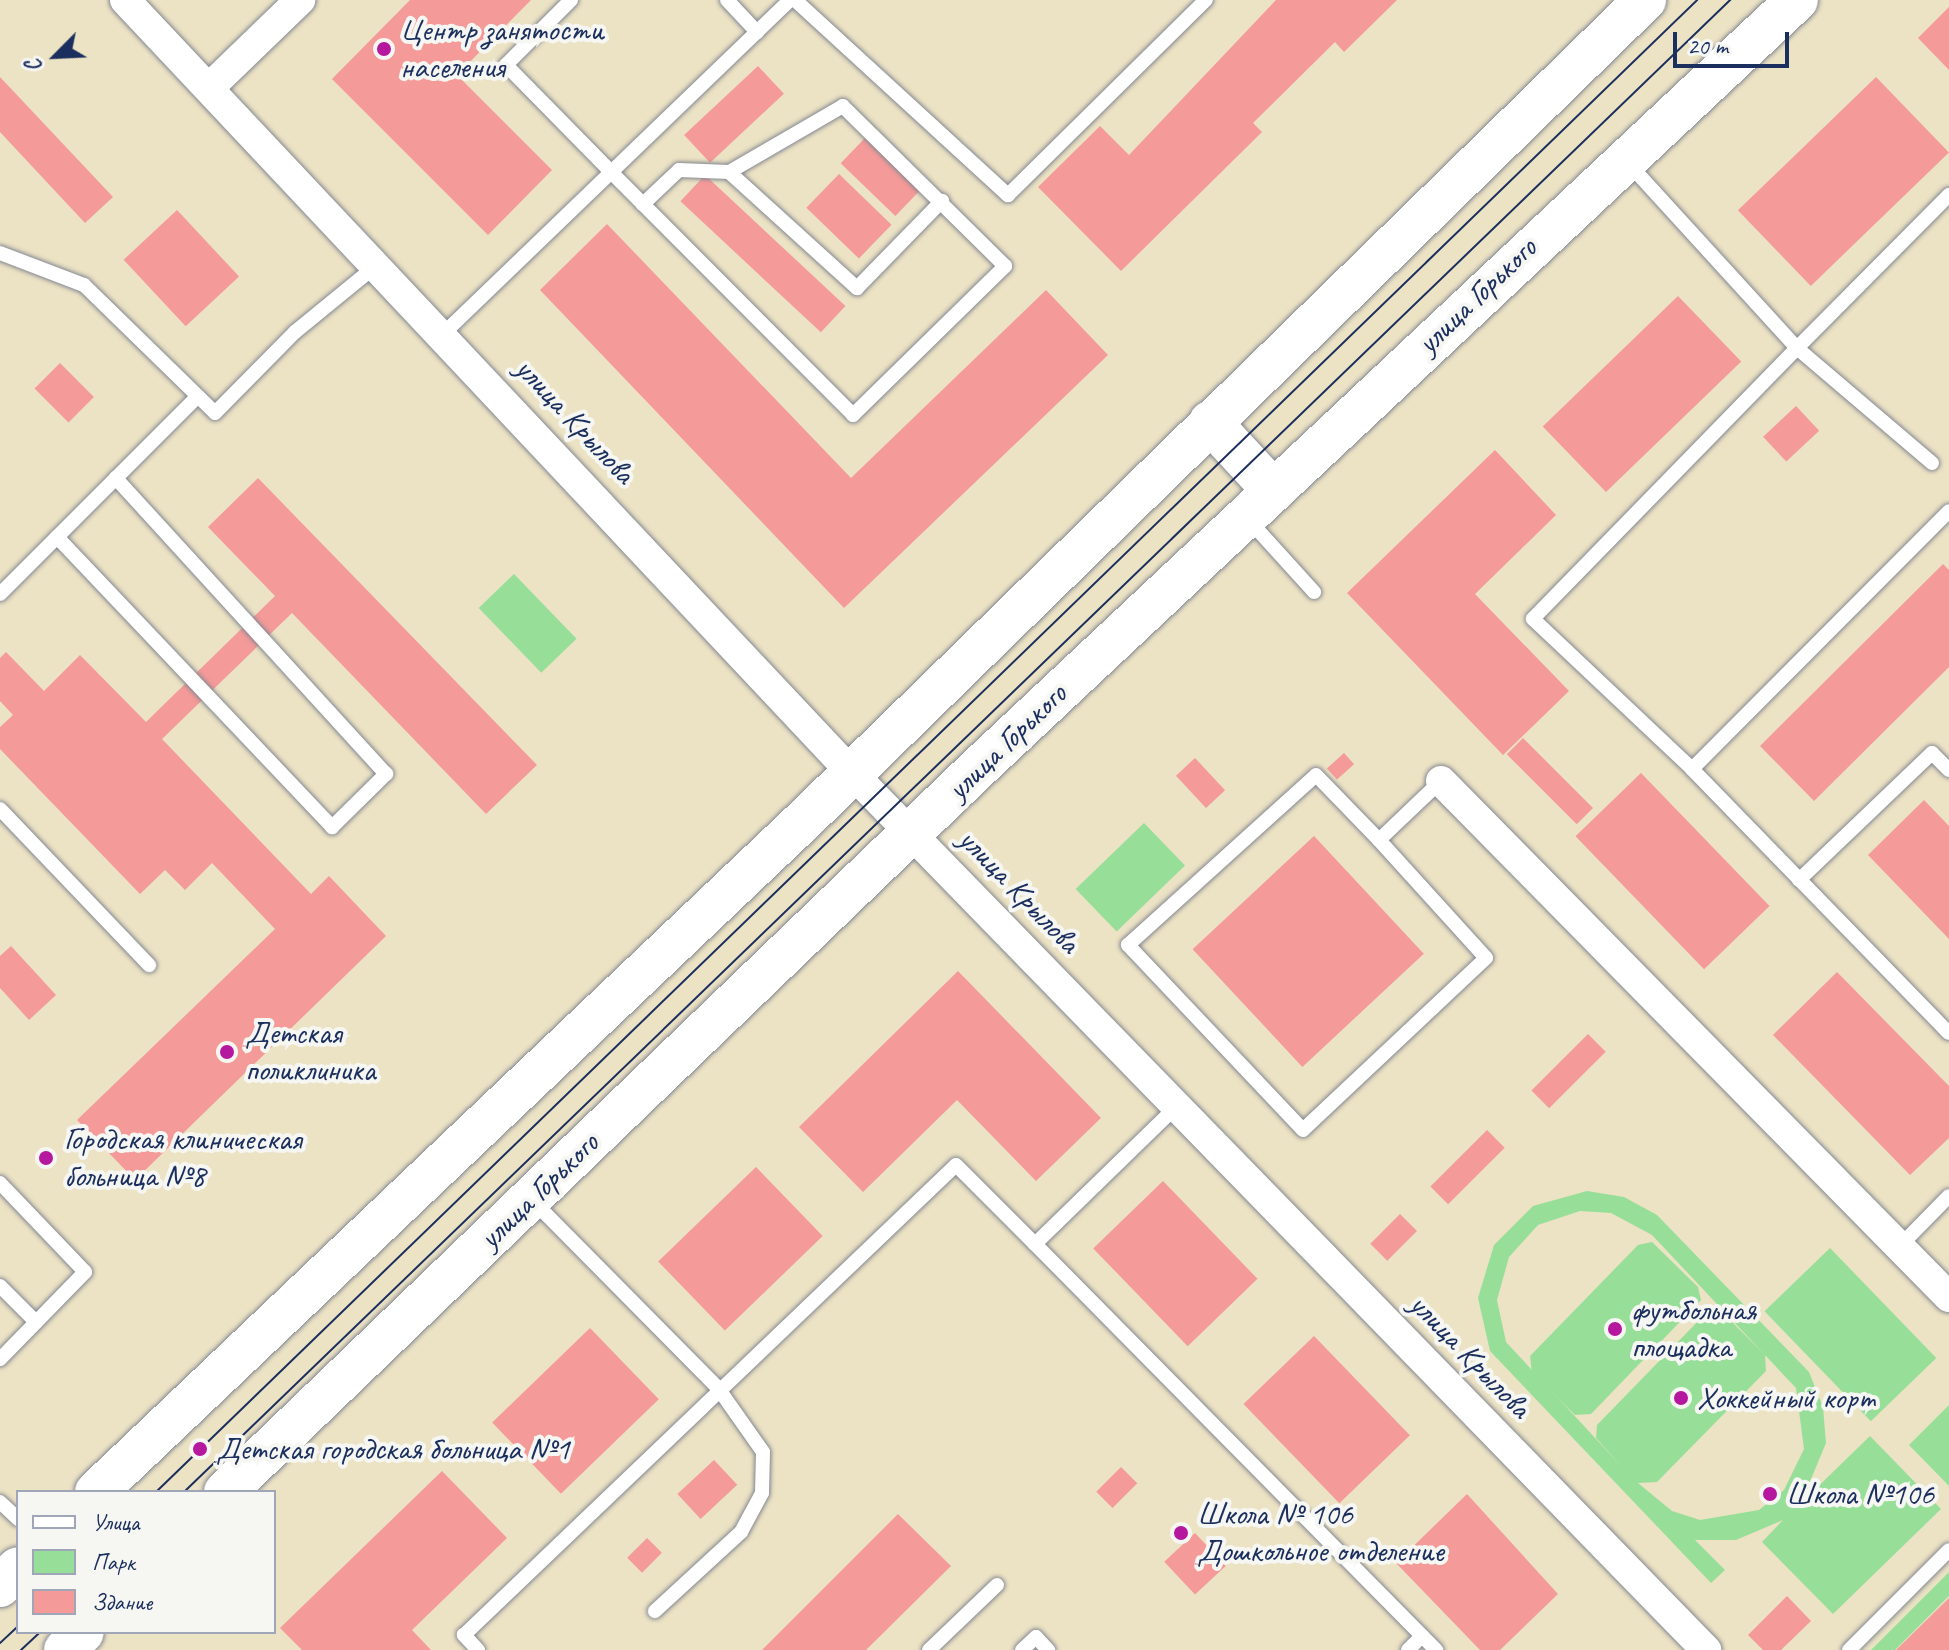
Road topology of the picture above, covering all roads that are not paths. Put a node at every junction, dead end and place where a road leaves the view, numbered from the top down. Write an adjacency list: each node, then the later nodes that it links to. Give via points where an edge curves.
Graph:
1 (125, 0): 10 (street, улица Крылова)
2 (300, 0): 10 (street)
3 (571, 0): 12 (lane, via 506,65)
4 (727, 0): 9 (lane)
5 (793, 0): 6 (lane, via 1008,195); 9 (lane)
6 (1206, 0)
7 (1797, 0): 11 (main road, улица Горького)
8 (1627, 6): 22 (main road)
9 (757, 32): 12 (lane)
10 (209, 88): 18 (street, улица Крылова)
11 (1623, 157): 20 (lane); 25 (main road, улица Горького)
12 (611, 172): 16 (lane); 19 (lane)
13 (729, 172): 15 (lane, via 843,106); 15 (lane, via 857,288); 16 (lane, via 679,170)
14 (1949, 195): 20 (lane)
15 (942, 201): 16 (lane, via 1005,266 853,415)
16 (643, 204)
17 (0, 253): 21 (lane, via 84,285)
18 (378, 264): 19 (street, улица Крылова); 21 (lane, via 295,332 215,413)
19 (444, 333): 32 (street, улица Крылова)
20 (1797, 348): 23 (lane); 30 (lane, via 1533,619)
21 (197, 397): 24 (lane)
22 (1210, 422): 25 (main road); 32 (main road)
23 (1932, 463)
24 (116, 478): 27 (lane); 27 (lane, via 386,774 332,827)
25 (1259, 503): 28 (lane); 35 (main road, улица Горького)
26 (1948, 513): 30 (lane)
27 (57, 537): 29 (lane)
28 (1314, 592)
29 (0, 594)
30 (1692, 769): 37 (lane)
31 (1949, 770): 37 (lane, via 1932,753)
32 (851, 772): 35 (street, улица Крылова); 51 (main road)
33 (1441, 781): 36 (lane); 45 (street)
34 (1, 811): 38 (lane)
35 (911, 833): 40 (street, улица Крылова); 43 (main road, улица Горького)
36 (1379, 840): 36 (lane, via 1486,958 1303,1130 1128,945 1316,775)
37 (1799, 880): 39 (lane)
38 (149, 965)
39 (1949, 1033)
40 (1177, 1106): 44 (lane); 69 (street, улица Крылова)
41 (0, 1183): 48 (lane, via 85,1272)
42 (1949, 1196): 45 (lane)
43 (531, 1199): 50 (lane); 52 (main road, улица Горького)
44 (1035, 1244): 50 (lane, via 956,1165); 61 (lane)
45 (1899, 1247): 47 (street)
46 (0, 1286): 48 (lane)
47 (1949, 1297)
48 (36, 1322): 49 (lane)
49 (0, 1359)
50 (718, 1388): 59 (lane, via 763,1452 762,1493 741,1532); 63 (lane, via 464,1635)
51 (98, 1490)
52 (227, 1490)
53 (0, 1502): 54 (lane)
54 (16, 1517)
55 (1949, 1550): 70 (lane)
56 (16, 1570): 58 (main road)
57 (997, 1585): 64 (lane)
58 (0, 1586)
59 (655, 1611)
60 (81, 1634): 62 (main road)
61 (1422, 1636): 67 (lane); 68 (lane)
62 (65, 1650)
63 (478, 1650)
64 (929, 1650)
65 (1022, 1650): 66 (lane, via 1036,1637)
66 (1048, 1650)
67 (1408, 1650)
68 (1436, 1650)
69 (1706, 1650)
70 (1849, 1650)

